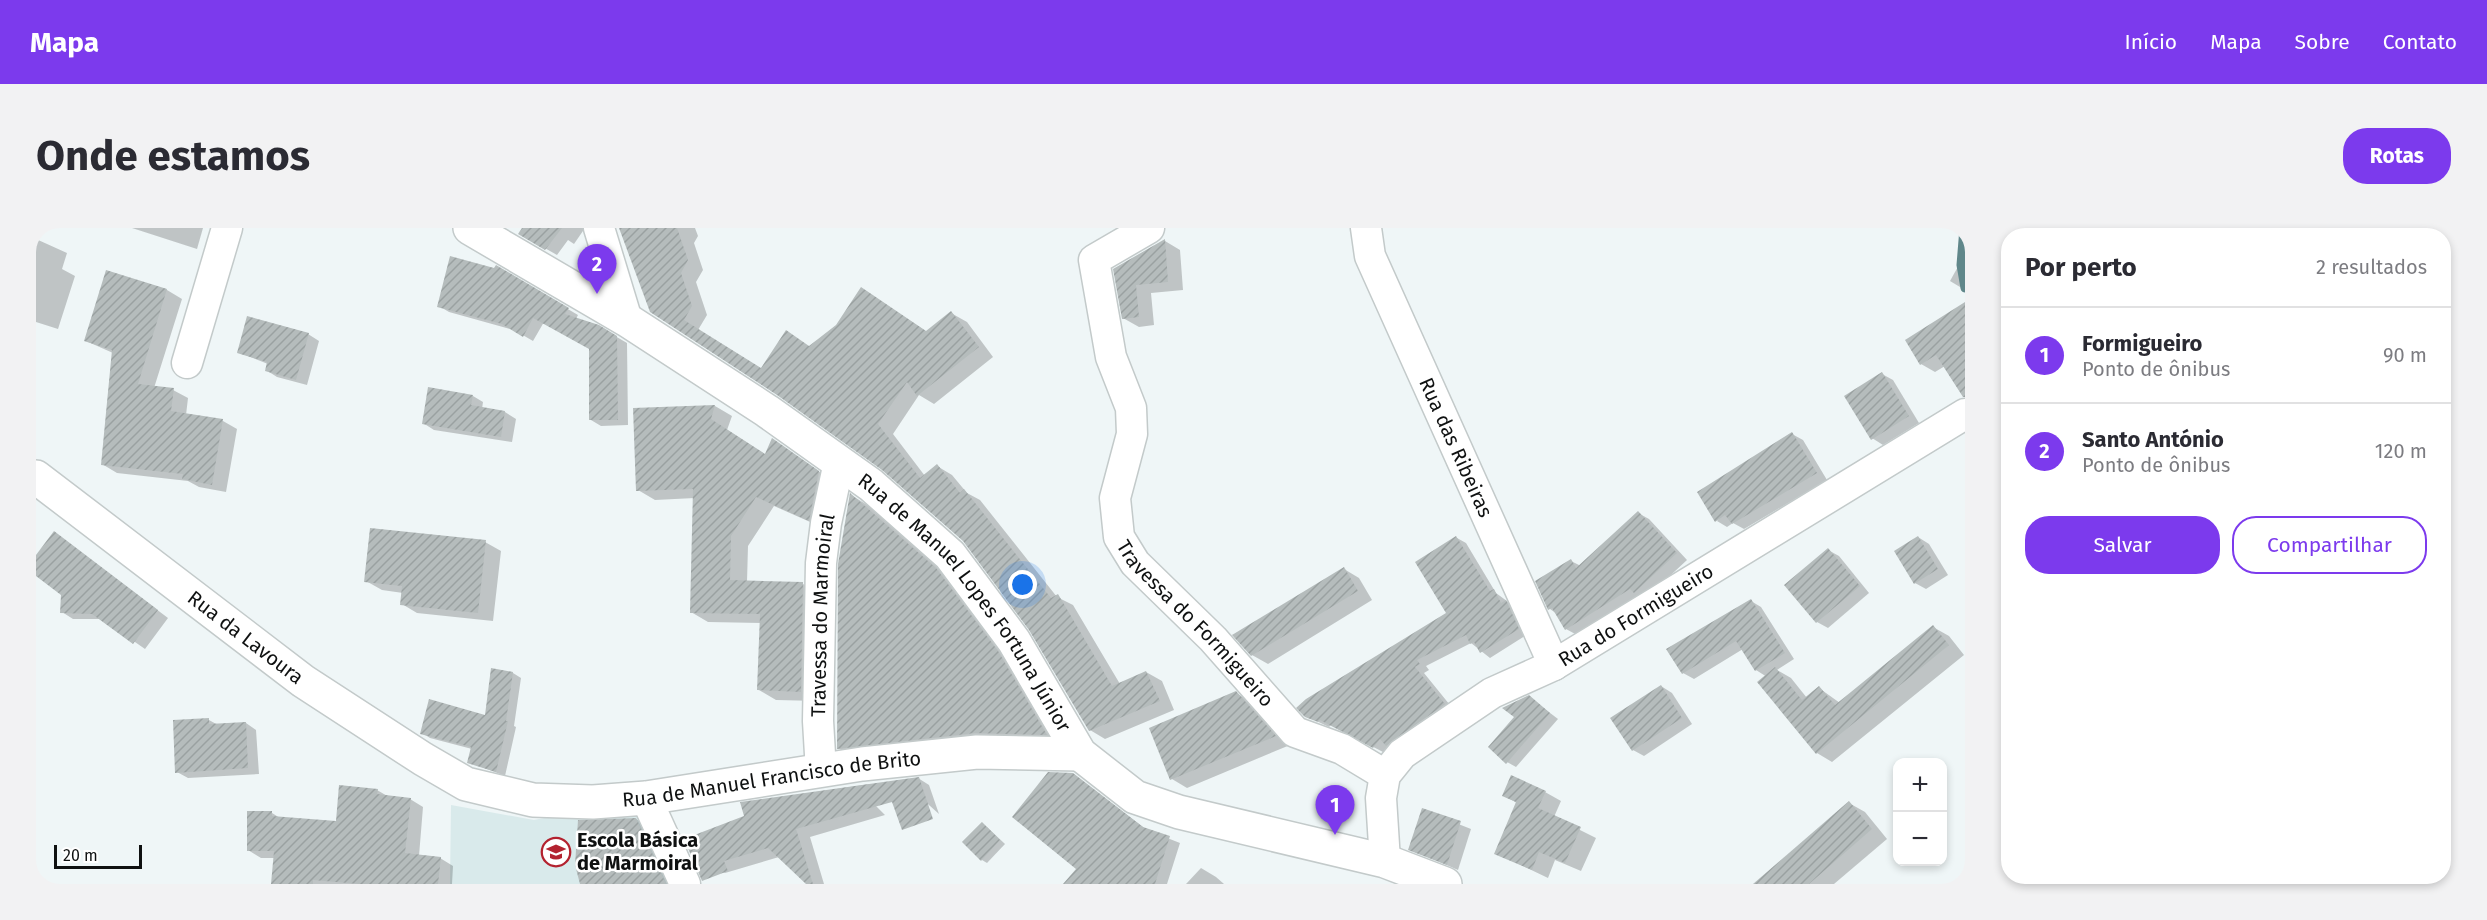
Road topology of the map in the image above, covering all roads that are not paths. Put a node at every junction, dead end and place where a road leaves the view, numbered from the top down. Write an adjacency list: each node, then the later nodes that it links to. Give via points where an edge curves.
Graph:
1 (227, 228): 7 (street)
2 (470, 228): 6 (street, Rua de Manuel Lopes Fortuna Júnior)
3 (599, 228): 6 (street)
4 (1149, 228): 14 (street, Travessa do Formigueiro, via 1094,260 1111,357 1131,408 1132,434 1115,498 1119,537 1135,562 1213,639 1295,732 1342,749)
5 (1366, 228): 11 (street, Rua das Ribeiras, via 1370,256)
6 (627, 320): 9 (street, Rua de Manuel Lopes Fortuna Júnior)
7 (187, 363)
8 (1965, 414): 11 (street, Rua do Formigueiro)
9 (839, 462): 12 (street, Rua de Manuel Lopes Fortuna Júnior, via 950,555 1014,642); 13 (street, Travessa do Marmoiral, via 821,563)
10 (36, 477): 15 (street, Rua da Lavoura, via 303,681)
11 (1554, 665): 14 (street, Rua do Formigueiro, via 1492,693 1402,754)
12 (1080, 754): 13 (street, Rua de Manuel Francisco de Brito, via 977,752); 17 (street, Rua de Manuel Lopes Fortuna Júnior, via 1135,797 1179,812)
13 (821, 771): 16 (street, Rua de Manuel Francisco de Brito)
14 (1385, 775): 17 (street, via 1381,798)
15 (466, 784): 16 (street, Rua de Manuel Francisco de Brito, via 533,800 593,802)
16 (646, 798): 18 (street)
17 (1385, 861): 19 (street, Rua de Manuel Lopes Fortuna Júnior)
18 (685, 884)
19 (1445, 884)

